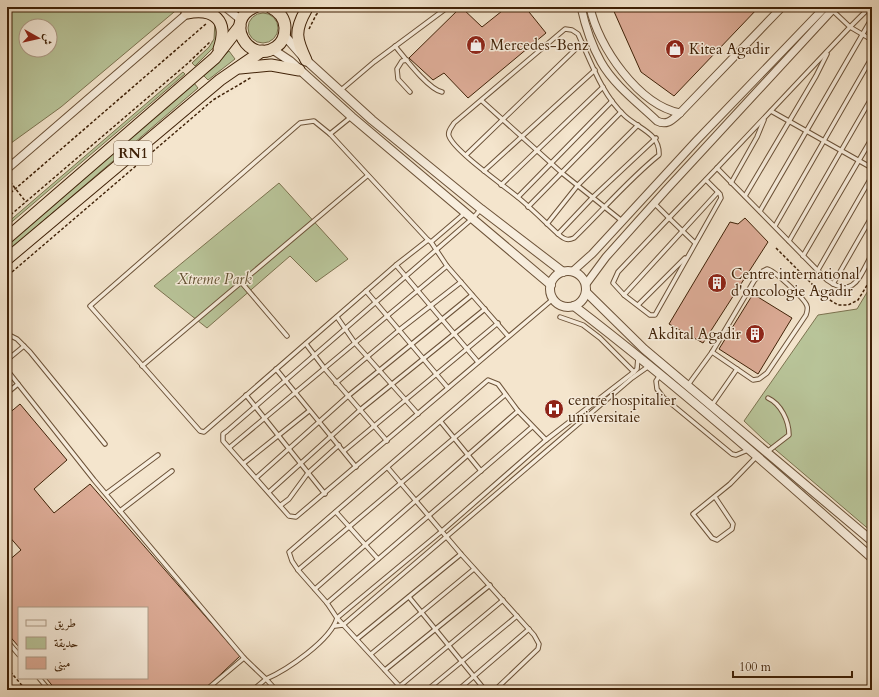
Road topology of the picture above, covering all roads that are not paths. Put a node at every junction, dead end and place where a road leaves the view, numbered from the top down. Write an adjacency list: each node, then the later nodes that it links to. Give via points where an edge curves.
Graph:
1 (225, 7): 14 (street)
2 (252, 7): 14 (highway, RN1)
3 (270, 7): 16 (highway, via 279,13)
4 (448, 7): 20 (lane)
5 (581, 7): 39 (street, via 584,22 601,62 619,84 663,124 670,122)
6 (590, 7): 39 (street, via 602,43 629,80 655,103)
7 (782, 7): 39 (street)
8 (825, 7): 80 (street)
9 (870, 7): 15 (lane)
10 (308, 8): 16 (highway, RN1); 25 (highway, via 297,30 300,48)
11 (834, 8): 15 (lane); 71 (street)
12 (193, 9): 24 (highway, via 215,16 219,21 223,33); 58 (street)
13 (872, 18): 17 (lane)
14 (241, 23): 22 (highway, via 240,32 245,43 250,47); 24 (highway, RN1)
15 (850, 27): 17 (lane); 21 (lane)
16 (285, 30): 22 (highway, RN1, via 280,43); 25 (street)
17 (862, 34): 18 (lane); 45 (lane)
18 (872, 40)
19 (582, 42): 29 (lane); 35 (lane, via 578,34 565,29); 42 (lane)
20 (395, 46): 26 (lane); 31 (lane)
21 (829, 49): 37 (lane); 43 (lane, via 816,76)
22 (267, 50): 27 (highway, RN1); 28 (street)
23 (872, 57): 50 (lane)
24 (215, 58): 85 (highway, RN1)
25 (306, 60): 31 (street)
26 (407, 60): 32 (lane, via 402,61 397,69 398,79); 33 (lane, via 428,83)
27 (235, 69): 28 (highway, via 271,65); 93 (highway, RN1)
28 (299, 70): 40 (street)
29 (595, 70): 30 (lane); 47 (lane)
30 (603, 87): 36 (lane); 51 (lane)
31 (341, 90): 74 (street, via 372,120)
32 (410, 92)
33 (442, 92)
34 (872, 98): 52 (lane)
35 (482, 101): 42 (lane); 53 (lane, via 449,130 453,142)
36 (612, 101): 38 (lane); 55 (lane)
37 (771, 111): 41 (lane); 43 (lane)
38 (621, 112): 44 (lane); 60 (lane)
39 (680, 113)
40 (352, 117): 46 (lane); 76 (street)
41 (765, 117): 56 (lane); 64 (lane, via 757,137)
42 (502, 119): 47 (lane); 53 (lane)
43 (788, 121): 45 (lane); 68 (lane)
44 (638, 125): 48 (lane); 66 (lane)
45 (806, 131): 50 (lane); 75 (lane)
46 (330, 134): 61 (lane); 139 (lane, via 314,121 300,123 90,306)
47 (522, 136): 51 (lane); 59 (lane)
48 (656, 138): 70 (lane); 73 (lane, via 660,147 659,155 624,186)
49 (872, 138): 54 (lane)
50 (823, 141): 52 (lane); 82 (lane)
51 (537, 149): 55 (lane); 65 (lane)
52 (841, 151): 54 (lane); 87 (lane)
53 (466, 155): 59 (lane)
54 (858, 161): 57 (lane); 92 (lane)
55 (552, 162): 60 (lane); 69 (lane)
56 (717, 168): 63 (lane); 64 (lane)
57 (872, 168)
58 (7, 169)
59 (484, 171): 65 (lane)
60 (562, 173): 66 (lane); 72 (lane)
61 (367, 176): 86 (lane); 101 (lane)
62 (872, 176): 96 (lane)
63 (706, 180): 67 (lane); 79 (lane)
64 (731, 183): 68 (lane)
65 (501, 185): 69 (lane)
66 (578, 185): 70 (lane); 81 (lane)
67 (718, 192): 83 (lane); 88 (lane, via 721,198)
68 (745, 196): 75 (lane)
69 (518, 197): 72 (lane)
70 (593, 197): 73 (lane); 84 (lane)
71 (654, 203): 79 (lane); 105 (street, via 606,257)
72 (528, 207): 81 (lane)
73 (606, 208): 80 (lane); 84 (lane, via 574,238 564,239)
74 (481, 209): 78 (lane); 98 (street)
75 (760, 211): 82 (lane)
76 (466, 212): 78 (street); 86 (lane)
77 (872, 216): 103 (lane)
78 (473, 218): 89 (lane); 104 (street)
79 (669, 218): 83 (lane); 108 (lane, via 616,275 613,283)
80 (622, 221): 97 (street)
81 (547, 224): 84 (lane)
82 (775, 226): 87 (lane)
83 (682, 230): 88 (lane); 108 (lane)
84 (558, 234)
85 (7, 238)
86 (429, 241): 89 (lane); 94 (lane)
87 (789, 241): 92 (lane)
88 (695, 244): 90 (lane)
89 (437, 248): 95 (lane); 100 (lane)
90 (689, 254): 113 (lane); 113 (lane, via 655,315 650,315)
91 (872, 254): 103 (lane, via 855,285 842,288)
92 (803, 256): 96 (lane)
93 (7, 258): 99 (lane)
94 (396, 266): 100 (lane); 106 (lane)
95 (447, 266): 102 (lane); 107 (lane)
96 (818, 270): 103 (lane)
97 (573, 271): 98 (street); 105 (street, via 580,275)
98 (563, 272): 104 (street, via 555,277)
99 (7, 275)
100 (406, 275): 107 (lane); 111 (lane)
101 (241, 282): 125 (lane); 139 (lane)
102 (461, 282): 109 (lane); 112 (lane)
103 (833, 284)
104 (551, 285): 110 (street)
105 (586, 288): 114 (street, via 582,301); 153 (street, via 644,349)
106 (366, 292): 111 (lane); 117 (lane)
107 (418, 292): 112 (lane); 116 (lane)
108 (624, 294): 113 (lane)
109 (472, 295): 115 (lane); 119 (lane)
110 (553, 299): 114 (street, via 562,306); 126 (lane)
111 (374, 302): 116 (lane); 121 (lane)
112 (430, 305): 119 (lane); 122 (lane)
113 (638, 305)
114 (574, 306): 135 (street)
115 (485, 309): 120 (lane); 124 (lane)
116 (386, 316): 122 (lane); 127 (lane)
117 (336, 317): 121 (lane); 128 (lane)
118 (560, 317): 146 (lane, via 582,325 600,338)
119 (442, 319): 124 (lane); 129 (lane)
120 (498, 323): 126 (lane); 131 (lane)
121 (344, 328): 127 (lane); 133 (lane)
122 (398, 330): 129 (lane); 134 (lane)
123 (7, 334): 130 (lane)
124 (454, 334): 131 (lane); 136 (lane)
125 (287, 336)
126 (508, 336): 138 (lane)
127 (355, 343): 134 (lane); 142 (lane)
128 (306, 344): 133 (lane); 141 (lane)
129 (410, 344): 136 (lane); 145 (lane)
130 (24, 346): 137 (lane); 181 (lane)
131 (466, 348): 138 (lane); 147 (lane)
132 (712, 352): 143 (lane); 143 (lane, via 758,275 767,269 772,270 806,303 807,312 763,377 753,380); 153 (lane)
133 (314, 355): 142 (lane); 149 (lane)
134 (368, 357): 145 (lane); 150 (lane)
135 (638, 357): 140 (street); 146 (lane, via 639,363)
136 (423, 359): 147 (lane); 152 (lane)
137 (7, 360)
138 (478, 362): 154 (lane)
139 (142, 366): 159 (lane, via 200,431 204,432)
140 (649, 366): 148 (street); 157 (lane)
141 (276, 369): 149 (lane); 159 (lane)
142 (325, 369): 150 (lane); 156 (lane)
143 (736, 369): 164 (lane)
144 (7, 370): 151 (lane)
145 (380, 371): 152 (lane); 160 (lane)
146 (634, 372): 155 (lane)
147 (436, 374): 154 (lane); 163 (lane)
148 (660, 374): 169 (street); 185 (lane, via 656,380 663,397 732,454 736,455)
149 (285, 380): 156 (lane); 165 (lane)
150 (336, 383): 160 (lane)
151 (18, 384): 158 (lane); 201 (lane)
152 (391, 384): 163 (lane); 166 (lane)
153 (688, 385): 164 (street)
154 (448, 388): 170 (lane)
155 (611, 389): 157 (lane); 179 (lane)
156 (295, 393): 167 (lane); 171 (lane)
157 (614, 393): 211 (lane)
158 (7, 394)
159 (246, 396): 165 (lane)
160 (348, 396): 166 (lane); 172 (lane)
161 (505, 396): 168 (lane); 173 (lane, via 498,384 488,380); 178 (lane)
162 (768, 398): 187 (lane, via 781,409 789,425 789,435)
163 (405, 400): 170 (lane); 175 (lane)
164 (712, 405): 169 (street); 187 (street)
165 (255, 406): 171 (lane); 183 (lane, via 223,434 223,441)
166 (360, 410): 175 (lane); 177 (lane)
167 (309, 411): 172 (lane); 176 (lane)
168 (518, 411): 174 (lane); 188 (lane)
169 (706, 413): 185 (street)
170 (418, 414): 180 (lane)
171 (266, 419): 176 (lane); 183 (lane)
172 (318, 422): 177 (lane); 184 (lane)
173 (441, 422): 178 (lane); 194 (lane)
174 (532, 426): 179 (lane); 196 (lane)
175 (375, 427): 180 (lane); 186 (lane)
176 (278, 435): 184 (lane); 191 (lane)
177 (331, 436): 182 (lane); 192 (lane)
178 (454, 438): 188 (lane); 199 (lane)
179 (546, 440): 210 (lane)
180 (387, 441): 193 (lane)
181 (105, 444)
182 (339, 445): 186 (lane); 197 (lane)
183 (230, 447): 191 (lane)
184 (288, 449): 192 (lane); 198 (lane)
185 (749, 449): 190 (street)
186 (344, 451): 193 (lane)
187 (767, 452): 212 (street)
188 (467, 454): 196 (lane); 204 (lane)
189 (158, 455): 201 (lane)
190 (757, 456): 203 (lane); 215 (street)
191 (244, 463): 198 (lane)
192 (301, 464): 197 (lane); 200 (lane)
193 (356, 467): 202 (lane)
194 (388, 468): 199 (lane); 207 (lane)
195 (172, 471): 206 (lane)
196 (481, 471): 208 (lane)
197 (308, 473): 202 (lane); 205 (lane, via 289,499)
198 (256, 478): 200 (lane)
199 (401, 482): 204 (lane); 209 (lane)
200 (269, 492): 205 (lane)
201 (107, 493): 206 (lane)
202 (325, 494): 205 (lane, via 296,518 289,516)
203 (715, 497): 203 (lane, via 693,514 712,538 718,540 732,529 734,524)
204 (416, 499): 208 (lane); 213 (lane)
205 (281, 505)
206 (120, 511): 236 (lane)
207 (336, 512): 209 (lane); 218 (lane, via 289,552)
208 (429, 515): 210 (lane); 216 (lane)
209 (349, 527): 213 (lane); 218 (lane)
210 (442, 531): 211 (lane); 226 (lane)
211 (446, 536): 214 (lane); 227 (lane)
212 (872, 541)
213 (365, 544): 216 (lane); 220 (lane)
214 (461, 554): 217 (lane); 221 (lane)
215 (872, 558)
216 (378, 559): 223 (lane)
217 (474, 568): 219 (lane); 224 (lane)
218 (298, 570): 220 (lane)
219 (490, 586): 222 (lane); 230 (lane)
220 (315, 589): 223 (lane)
221 (409, 597): 224 (lane); 231 (lane)
222 (503, 600): 225 (lane); 233 (lane)
223 (327, 603): 226 (lane)
224 (421, 613): 230 (lane); 235 (lane)
225 (517, 616): 229 (lane); 237 (lane)
226 (337, 618): 227 (lane); 228 (lane)
227 (343, 625): 228 (lane); 231 (lane)
228 (335, 626): 241 (lane, via 284,671)
229 (529, 629): 239 (lane); 251 (lane, via 539,644 538,649)
230 (435, 630): 233 (lane); 238 (lane)
231 (357, 639): 235 (lane)
232 (7, 641): 234 (lane)
233 (448, 646): 237 (lane); 242 (lane)
234 (18, 654)
235 (371, 654): 238 (lane)
236 (244, 658): 241 (lane); 244 (lane)
237 (461, 662): 239 (lane); 248 (lane)
238 (385, 670): 242 (lane)
239 (474, 676): 249 (lane); 250 (lane)
240 (40, 679): 243 (lane)
241 (266, 679): 245 (lane); 246 (lane)
242 (400, 686): 247 (lane)
243 (49, 690)
244 (206, 690)
245 (253, 690)
246 (276, 690)
247 (403, 690)
248 (428, 690)
249 (458, 690)
250 (485, 690)
251 (495, 690)

